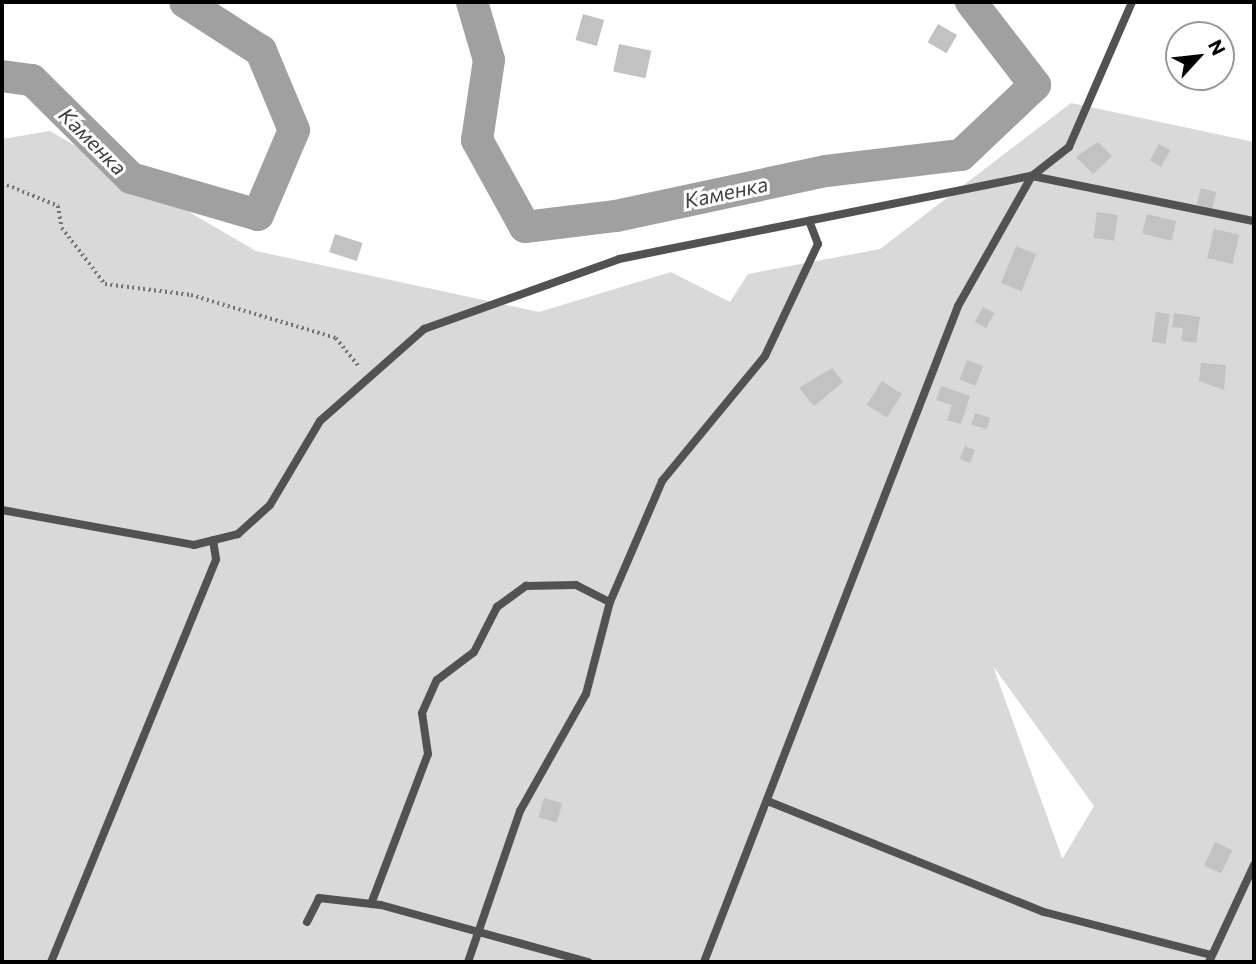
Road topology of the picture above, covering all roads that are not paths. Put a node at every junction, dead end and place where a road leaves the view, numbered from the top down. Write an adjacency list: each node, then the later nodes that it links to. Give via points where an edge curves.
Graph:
1 (1132, 2): 2 (lane, via 1069,147)
2 (1032, 176): 3 (lane); 4 (lane); 8 (lane, via 958,306)
3 (809, 220): 6 (lane, via 619,259 424,329 365,376 320,421 270,505 238,534); 7 (lane, via 818,244 765,356 662,481)
4 (1254, 221)
5 (2, 510): 6 (lane, via 155,540)
6 (213, 540): 14 (lane, via 216,559)
7 (610, 602): 10 (lane, via 576,585 526,586 497,607 474,652 437,680 422,713 428,754); 12 (lane, via 586,694 520,811)
8 (770, 803): 13 (lane, via 1044,912); 17 (lane)
9 (1254, 865): 13 (lane)
10 (371, 904): 11 (lane, via 319,898); 12 (lane)
11 (307, 922)
12 (479, 931): 15 (lane); 16 (lane)
13 (1210, 958)
14 (51, 962)
15 (468, 962)
16 (587, 962)
17 (704, 962)

